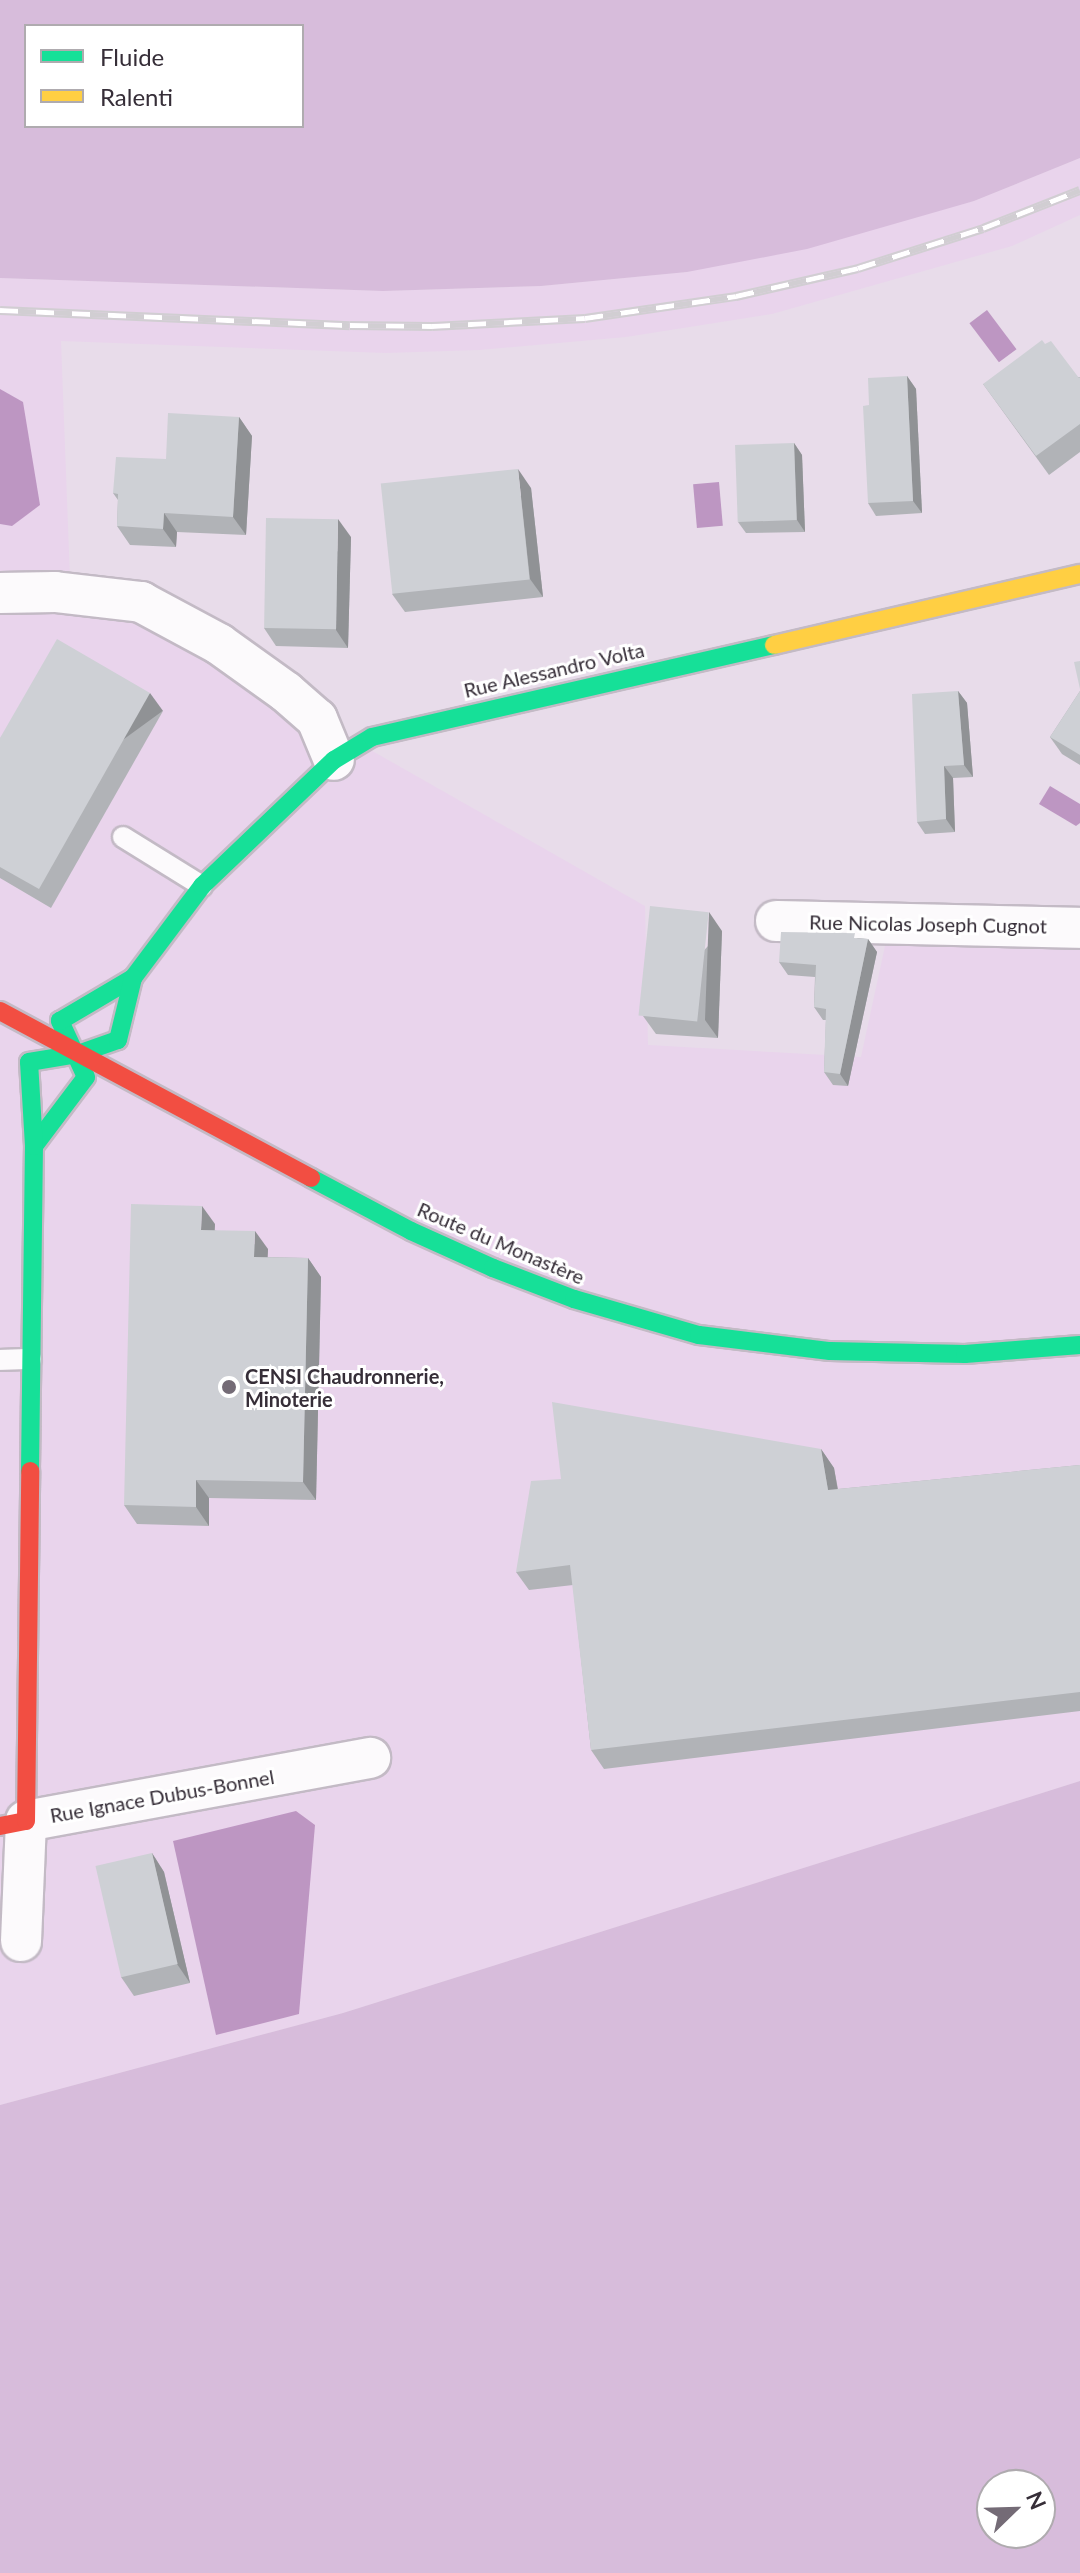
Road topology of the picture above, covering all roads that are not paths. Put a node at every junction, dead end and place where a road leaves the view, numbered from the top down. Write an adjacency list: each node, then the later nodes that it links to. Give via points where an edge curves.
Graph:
1 (1080, 574): 3 (street, Rue Alessandro Volta, via 410,726 372,737)
2 (0, 593): 3 (street, via 55,592 141,602 219,644 286,692 317,719)
3 (334, 760): 5 (street, Rue Alessandro Volta)
4 (123, 837): 5 (lane)
5 (202, 886): 8 (street, Rue Alessandro Volta)
6 (776, 921): 7 (street, Rue Nicolas Joseph Cugnot)
7 (1080, 928)
8 (133, 978): 10 (street, Rue Alessandro Volta, via 118,1040); 10 (street, Rue Alessandro Volta, via 60,1021)
9 (0, 1011): 10 (street, Route du Monastère)
10 (78, 1054): 11 (street, via 86,1077); 11 (street, via 29,1062); 12 (street, Route du Monastère, via 411,1231 574,1299 699,1335 830,1351 965,1354)
11 (34, 1146): 13 (street)
12 (1080, 1345)
13 (31, 1359): 14 (lane); 16 (street)
14 (0, 1360)
15 (370, 1758): 16 (street, Rue Ignace Dubus-Bonnel)
16 (13, 1824): 17 (street, Rue Ignace Dubus-Bonnel)
17 (21, 1941)

